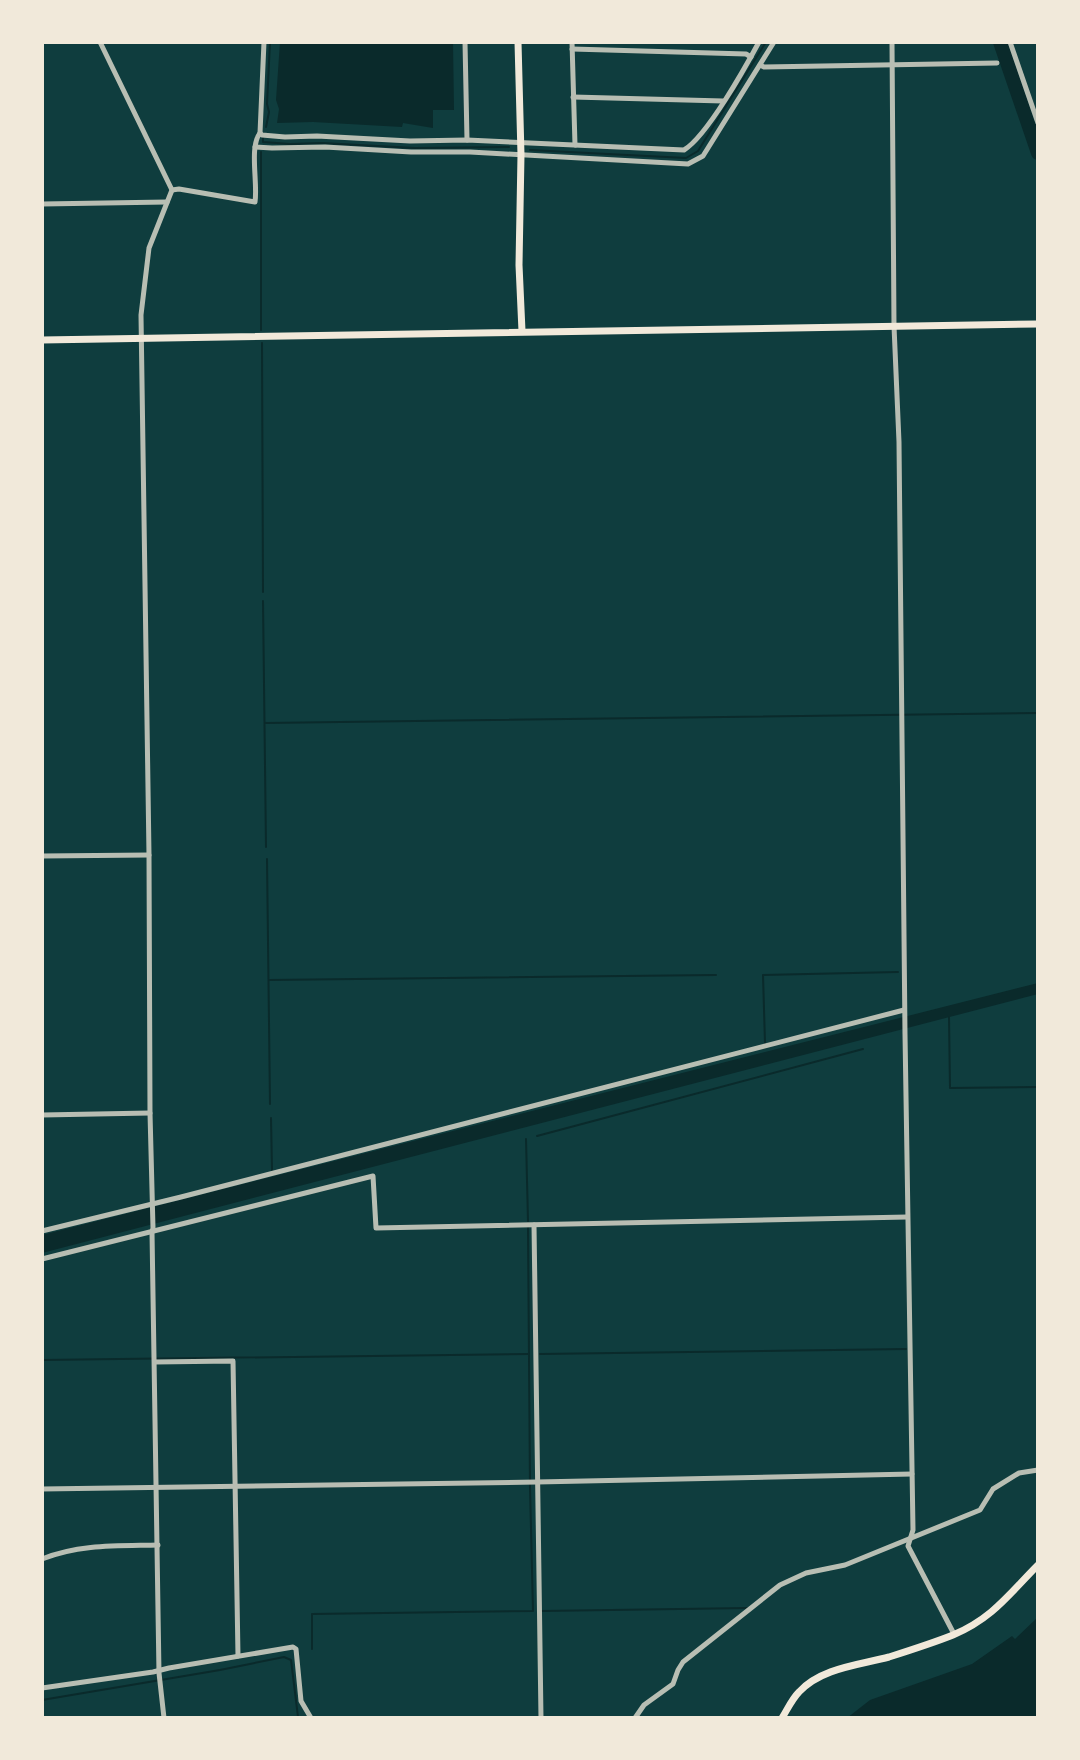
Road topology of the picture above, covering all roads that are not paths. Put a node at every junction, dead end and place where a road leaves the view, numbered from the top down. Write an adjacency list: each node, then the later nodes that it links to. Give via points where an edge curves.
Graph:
1 (100, 42): 23 (street)
2 (264, 42): 17 (street)
3 (465, 42): 18 (street)
4 (518, 42): 19 (main road)
5 (759, 42): 10 (street)
6 (774, 42): 12 (street)
7 (892, 42): 13 (street)
8 (1010, 42): 16 (street)
9 (572, 46): 10 (street); 14 (street)
10 (751, 57): 15 (street)
11 (997, 63): 13 (street)
12 (760, 65): 13 (street); 22 (street, via 703,156 688,164)
13 (893, 65): 27 (street)
14 (573, 97): 15 (street); 20 (street)
15 (723, 101): 20 (street, via 684,150)
16 (1038, 123)
17 (260, 133): 18 (street); 21 (street)
18 (467, 140): 19 (street)
19 (520, 143): 20 (street); 22 (main road)
20 (575, 145)
21 (255, 147): 22 (street); 23 (street, via 254,202)
22 (521, 155): 28 (main road)
23 (172, 190): 24 (street)
24 (167, 202): 25 (street); 29 (street, via 149,248)
25 (42, 204)
26 (1038, 324): 27 (main road)
27 (894, 326): 28 (main road); 33 (street)
28 (522, 331): 29 (main road)
29 (142, 338): 30 (main road); 31 (street)
30 (42, 340)
31 (149, 855): 32 (street); 34 (street)
32 (42, 856)
33 (905, 1013): 36 (street); 37 (street)
34 (150, 1113): 35 (street); 36 (street)
35 (42, 1115)
36 (153, 1204): 39 (street); 40 (street)
37 (907, 1217): 38 (street); 44 (street)
38 (534, 1225): 39 (street, via 376,1228 373,1176); 45 (street)
39 (153, 1230): 41 (street); 42 (street)
40 (42, 1231)
41 (42, 1259)
42 (155, 1362): 46 (street, via 233,1361); 48 (street)
43 (1038, 1470): 49 (street, via 1019,1473 993,1489 980,1510)
44 (912, 1474): 45 (street); 49 (street)
45 (537, 1482): 46 (street); 59 (street)
46 (235, 1487): 48 (street); 54 (street)
47 (42, 1489): 48 (street)
48 (157, 1489): 50 (street)
49 (910, 1540): 53 (street, via 908,1546); 60 (street, via 780,1585 683,1662 673,1684)
50 (158, 1545): 51 (street, via 89,1546); 55 (street)
51 (42, 1559)
52 (1038, 1565): 53 (main road, via 988,1616)
53 (954, 1634): 61 (main road, via 829,1672 799,1692)
54 (238, 1656): 55 (street); 58 (street, via 296,1649 301,1701)
55 (160, 1672): 56 (street); 57 (street)
56 (42, 1688)
57 (164, 1718)
58 (311, 1718)
59 (541, 1718)
60 (635, 1718)
61 (782, 1718)

